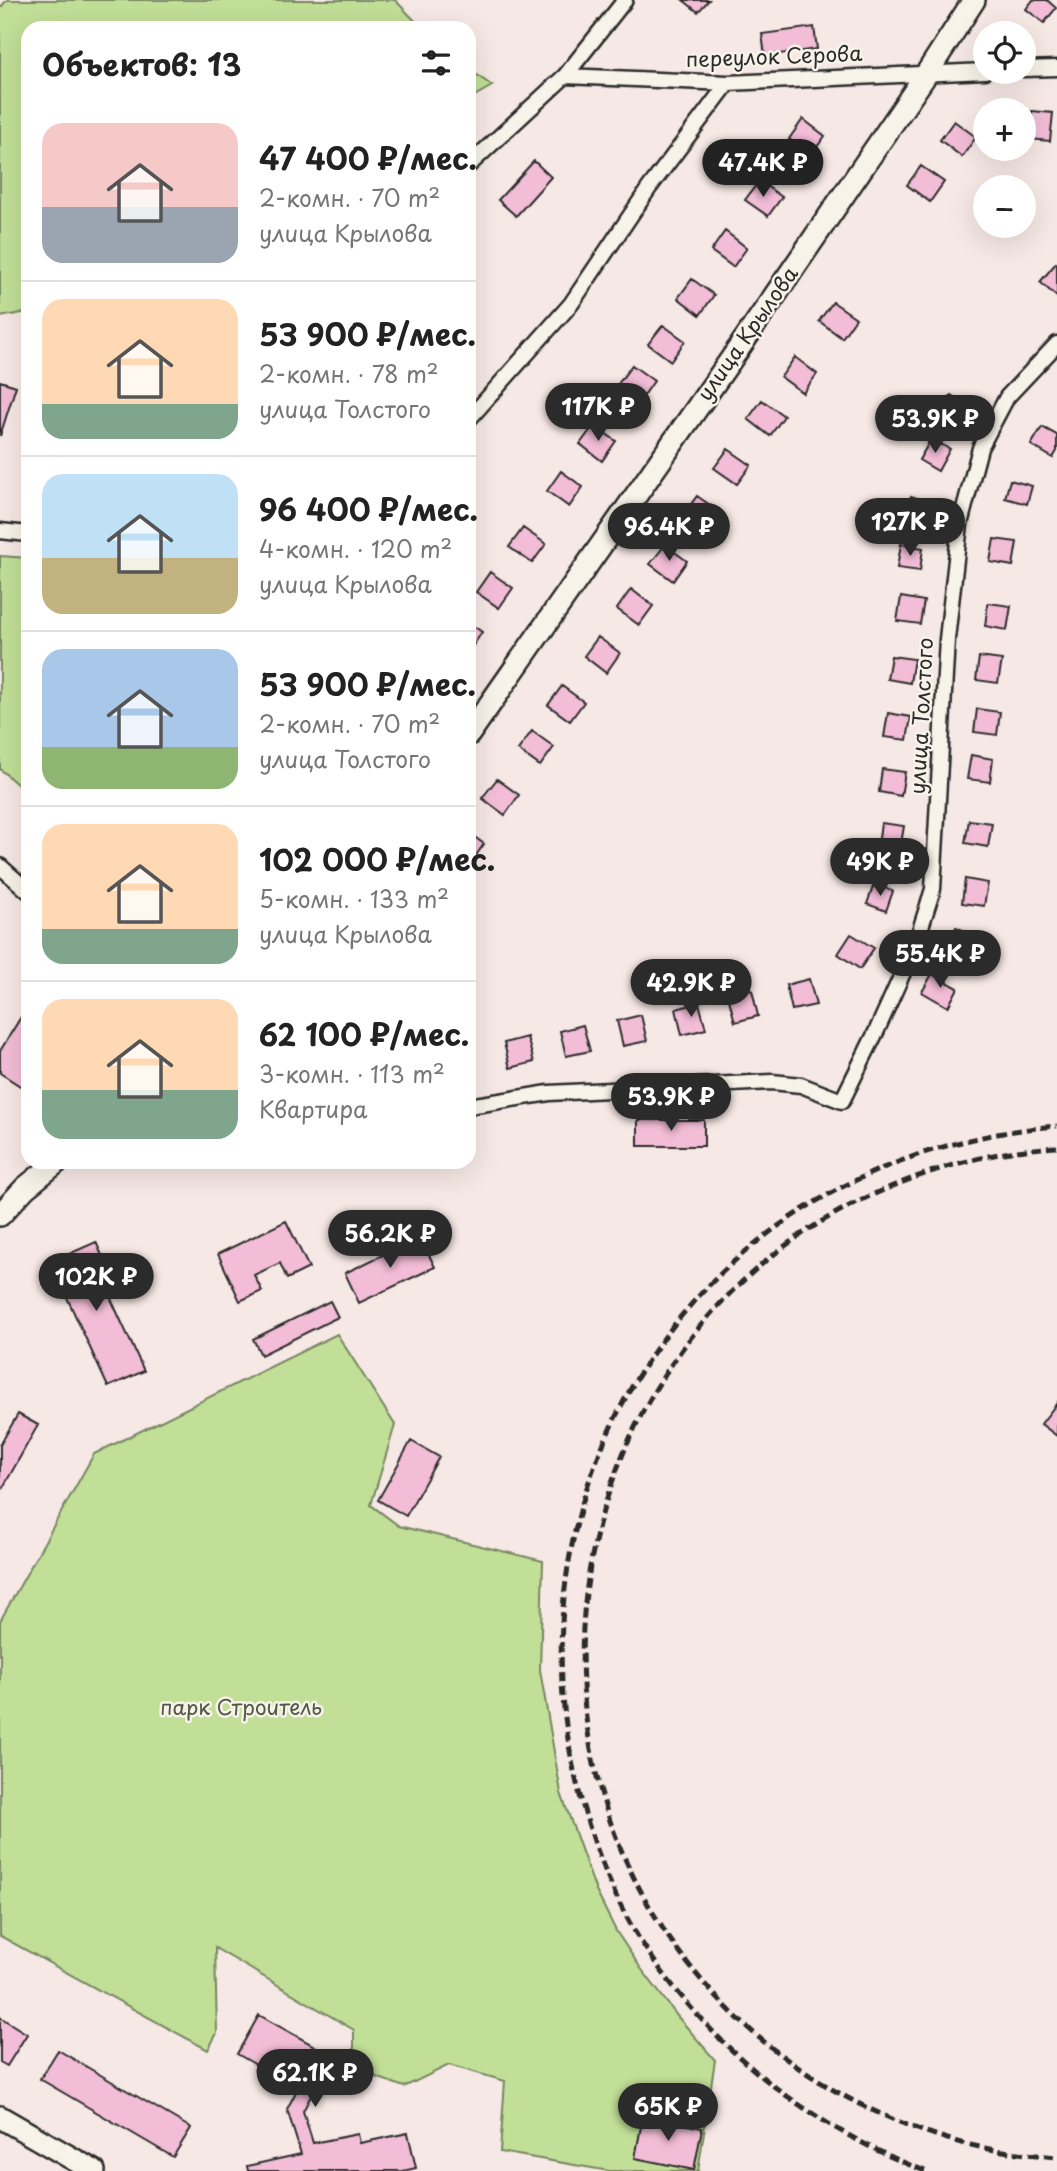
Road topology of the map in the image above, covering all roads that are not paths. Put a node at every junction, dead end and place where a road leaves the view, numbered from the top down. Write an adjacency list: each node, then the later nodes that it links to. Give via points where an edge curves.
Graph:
1 (625, 0): 7 (street)
2 (974, 0): 6 (main road, улица Крылова)
3 (1057, 68): 4 (street)
4 (1036, 69)
5 (973, 71): 6 (street, переулок Серова)
6 (927, 73): 8 (street, переулок Серова); 14 (main road, улица Крылова)
7 (565, 76): 8 (street, переулок Серова); 9 (street)
8 (728, 83): 11 (street, via 649,188 571,304)
9 (476, 159)
10 (1057, 344): 17 (street, улица Толстого, via 1007,397 980,448 960,524 947,639 933,889 915,946 842,1101 801,1085 772,1082 549,1093)
11 (476, 411)
12 (0, 531): 13 (street)
13 (21, 533)
14 (476, 724)
15 (0, 866): 16 (street)
16 (21, 885)
17 (476, 1105)
18 (48, 1169): 19 (main road)
19 (0, 1215)
20 (0, 2117): 21 (main road)
21 (94, 2171)

